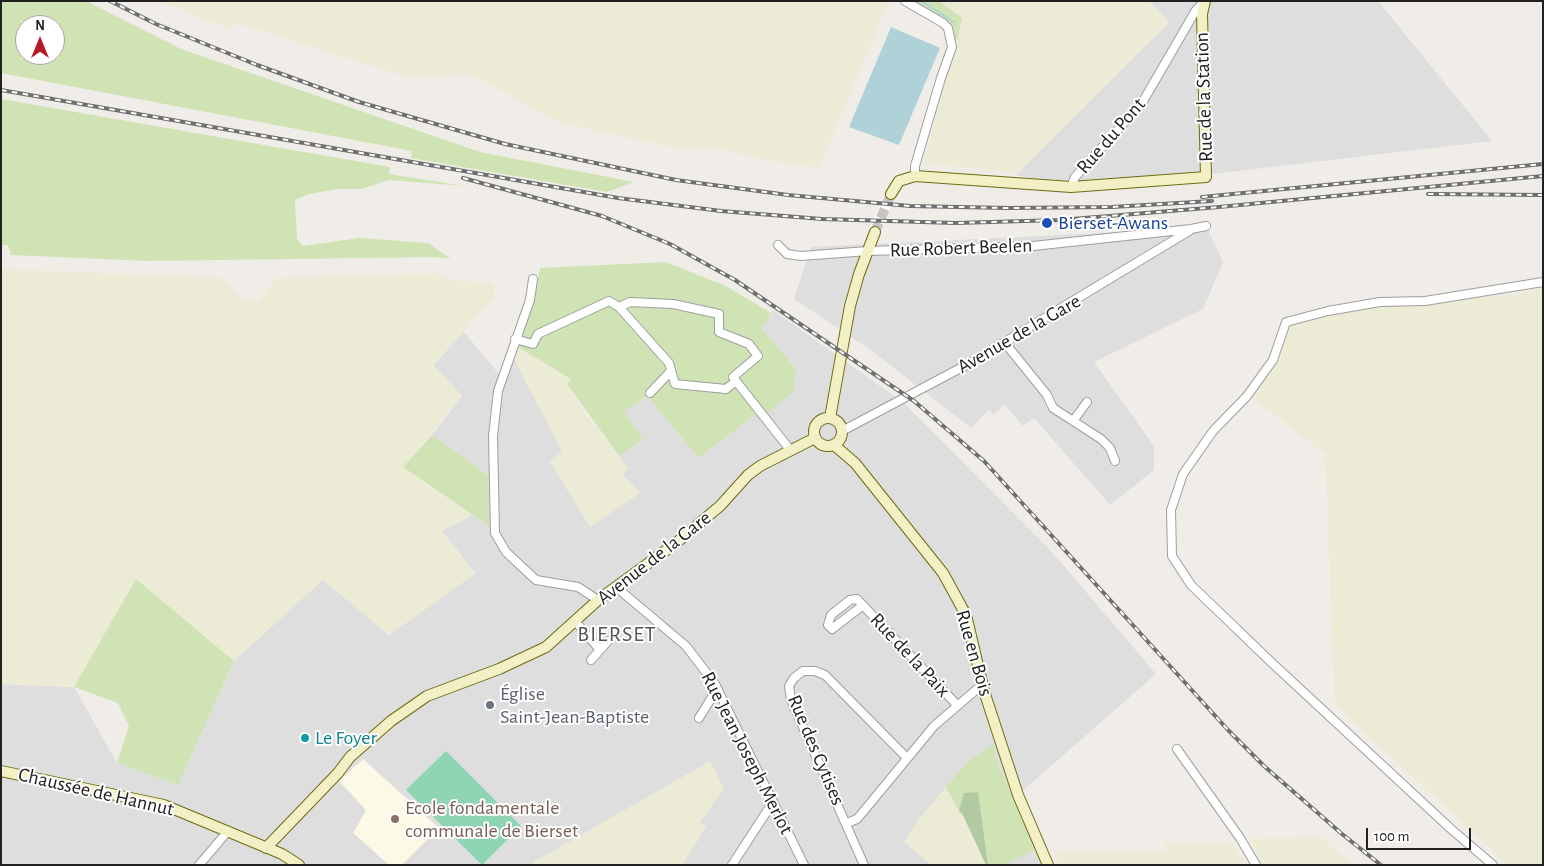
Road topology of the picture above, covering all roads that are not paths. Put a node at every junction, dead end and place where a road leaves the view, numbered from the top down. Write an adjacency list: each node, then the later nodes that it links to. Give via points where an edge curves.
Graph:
1 (905, 1): 3 (street, via 943,23 948,28 952,47 915,166)
2 (1204, 1): 4 (street, Rue du Pont, via 1142,103 1075,177); 4 (street, Rue de la Station, via 1206,177)
3 (915, 176): 4 (street, Rue du Pont); 5 (street, via 899,181)
4 (1071, 187)
5 (891, 194)
6 (1206, 226): 7 (street, Rue Robert Beelen)
7 (1191, 230): 10 (street, Rue Robert Beelen, via 1033,246); 15 (street, Avenue de la Gare)
8 (875, 232): 10 (street)
9 (778, 245): 10 (street, Rue Robert Beelen, via 787,254 801,256)
10 (868, 251): 20 (street, via 850,306)
11 (533, 279): 14 (street, via 530,300)
12 (1543, 282): 52 (street, via 1425,301 1380,302 1286,322 1273,360 1247,396 1208,438 1183,474 1171,510 1172,556 1191,584 1271,662)
13 (619, 307): 14 (street, via 609,301 538,334 533,344); 16 (street, via 669,363); 17 (street, via 630,302 673,304 719,314 719,332 750,344 758,356 733,377)
14 (515, 339): 28 (street, via 498,391 493,436 495,533 506,552 536,580 578,587)
15 (1005, 342): 21 (street, via 1047,395 1053,408); 22 (street, Avenue de la Gare)
16 (671, 371): 17 (street, via 675,384 726,389); 18 (street)
17 (736, 381): 25 (street)
18 (650, 393)
19 (1087, 402): 21 (street)
20 (830, 418): 22 (street, via 837,421); 23 (street, via 816,424)
21 (1073, 421): 26 (street, via 1110,448)
22 (842, 431): 24 (street)
23 (815, 438): 24 (street, via 822,445); 25 (street, Avenue de la Gare)
24 (834, 445): 34 (street, Rue en Bois, via 855,463 943,573 966,614)
25 (791, 451): 27 (street, Avenue de la Gare, via 748,475 720,506)
26 (1115, 461)
27 (616, 588): 28 (street, Avenue de la Gare); 35 (street, Rue Jean Joseph Merlot, via 686,646)
28 (598, 600): 30 (street, Avenue de la Gare)
29 (862, 606): 29 (street, Rue de la Paix, via 832,629 828,625 831,615 850,600 857,599); 36 (street, Rue de la Paix)
30 (575, 621): 32 (street); 44 (street, Avenue de la Gare, via 532,655 427,696 391,721 350,757)
31 (608, 642): 32 (street)
32 (600, 650): 33 (street)
33 (591, 660)
34 (983, 687): 36 (street); 50 (street, Rue en Bois, via 1018,795)
35 (718, 689): 37 (street); 41 (street, Rue Jean Joseph Merlot)
36 (958, 705): 39 (street, via 934,726)
37 (699, 718)
38 (1177, 749): 51 (street)
39 (907, 758): 42 (street, via 857,819); 42 (street, Rue des Cytises, via 825,675 803,671 794,678 790,686 791,700)
40 (1, 771): 43 (street, Chaussée de Hannut, via 164,804)
41 (773, 802): 47 (street); 48 (street, Rue Jean Joseph Merlot)
42 (847, 823): 49 (street, Rue des Cytises)
43 (228, 831): 44 (street, Chaussée de Hannut); 45 (street)
44 (266, 848): 46 (street, Chaussée de Hannut)
45 (199, 865)
46 (299, 865)
47 (732, 865)
48 (804, 865)
49 (864, 865)
50 (1048, 865)
51 (1256, 865)
52 (1493, 865)

